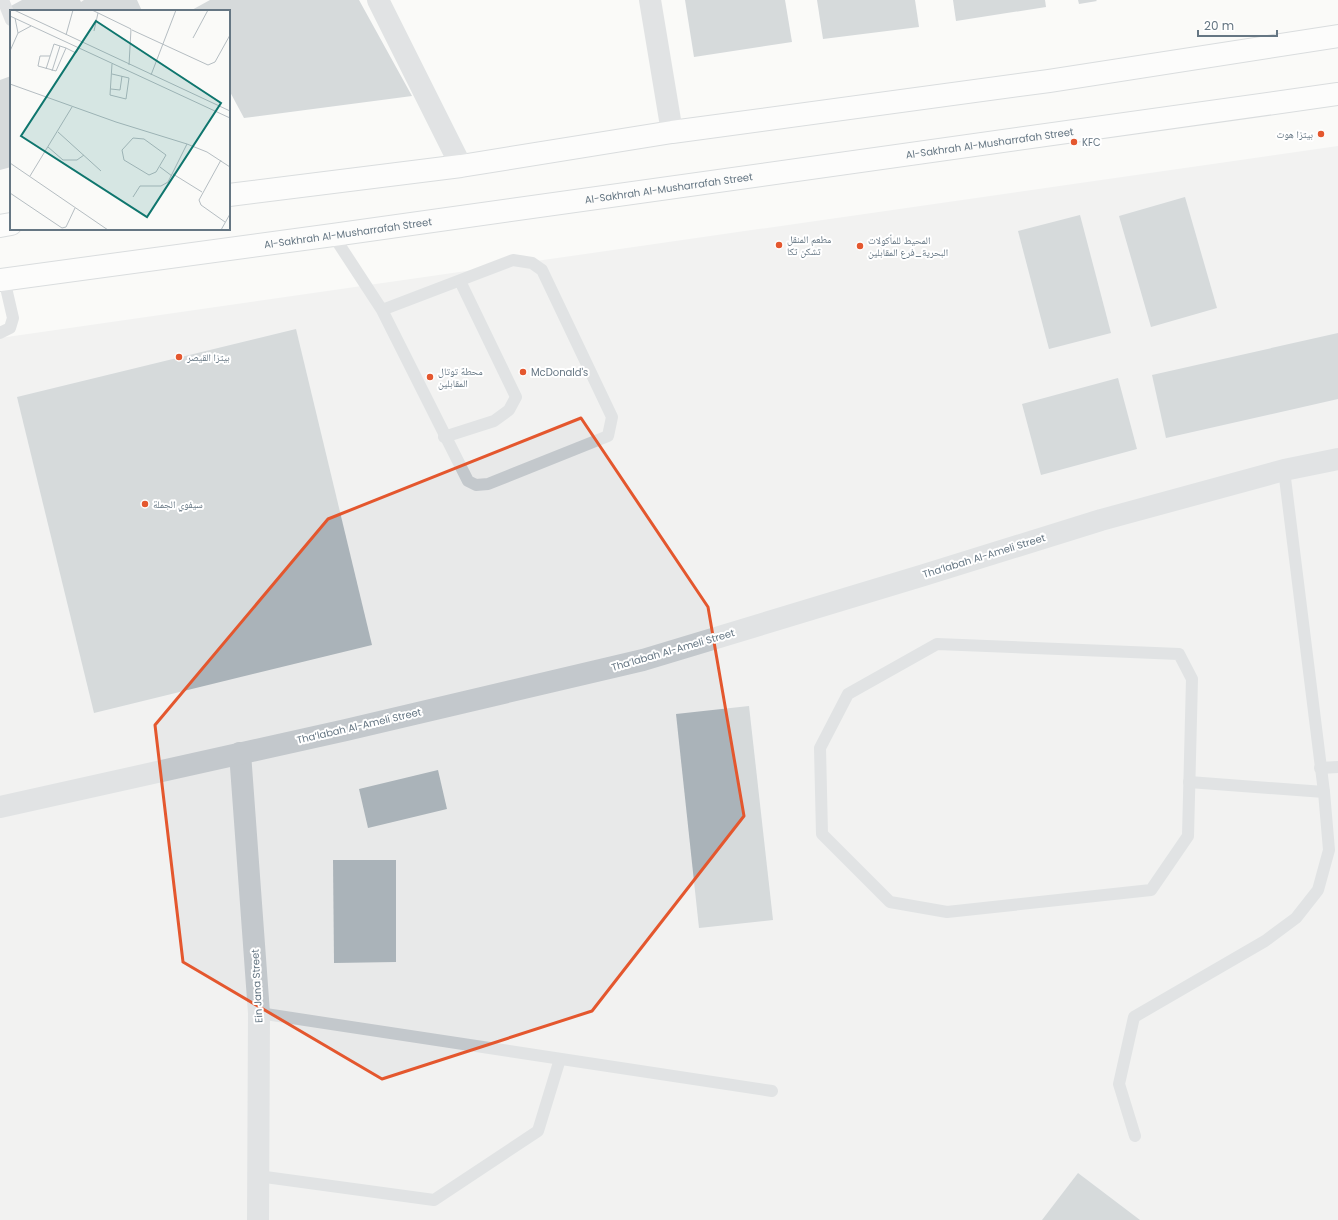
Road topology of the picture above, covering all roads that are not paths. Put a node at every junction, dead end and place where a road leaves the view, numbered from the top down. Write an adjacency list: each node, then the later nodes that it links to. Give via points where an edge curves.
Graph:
1 (3, 0): 4 (lane)
2 (378, 0): 8 (street)
3 (650, 0): 7 (street)
4 (10, 18)
5 (1338, 36): 7 (main road, via 1049,81)
6 (1338, 94): 12 (main road, Al-Sakhrah Al-Musharrafah Street)
7 (672, 132): 8 (main road)
8 (461, 166): 9 (main road)
9 (230, 195)
10 (10, 224): 11 (main road)
11 (0, 226)
12 (334, 235): 13 (main road, Al-Sakhrah Al-Musharrafah Street); 15 (lane)
13 (2, 279): 16 (lane, via 13,318 10,328)
14 (460, 280): 15 (lane); 17 (lane, via 516,397 509,410 494,421); 17 (lane, via 513,260 532,263 542,270 612,417 608,436 488,484 476,485 468,481)
15 (382, 310): 17 (lane)
16 (0, 333)
17 (444, 437)
18 (1338, 459): 19 (street, Tha‘labah Al-Ameli Street)
19 (1284, 470): 20 (street, Tha‘labah Al-Ameli Street, via 1101,520 643,660); 22 (lane)
20 (240, 753): 25 (street, Tha‘labah Al-Ameli Street); 26 (street, Ein Jana Street)
21 (1338, 767): 22 (lane)
22 (1320, 768): 24 (lane)
23 (1189, 782): 23 (lane, via 1192,679 1179,654 937,644 848,694 820,748 822,834 890,902 947,912 1151,890 1188,836); 24 (lane)
24 (1324, 792): 29 (lane, via 1329,850 1318,890 1296,918 1265,941 1134,1017 1119,1084)
25 (0, 807)
26 (259, 1013): 27 (lane); 30 (street, Ein Jana Street)
27 (560, 1059): 28 (lane); 30 (lane, via 538,1131 434,1200)
28 (772, 1091)
29 (1135, 1136)
30 (258, 1176): 31 (street, Ein Jana Street)
31 (258, 1220)

